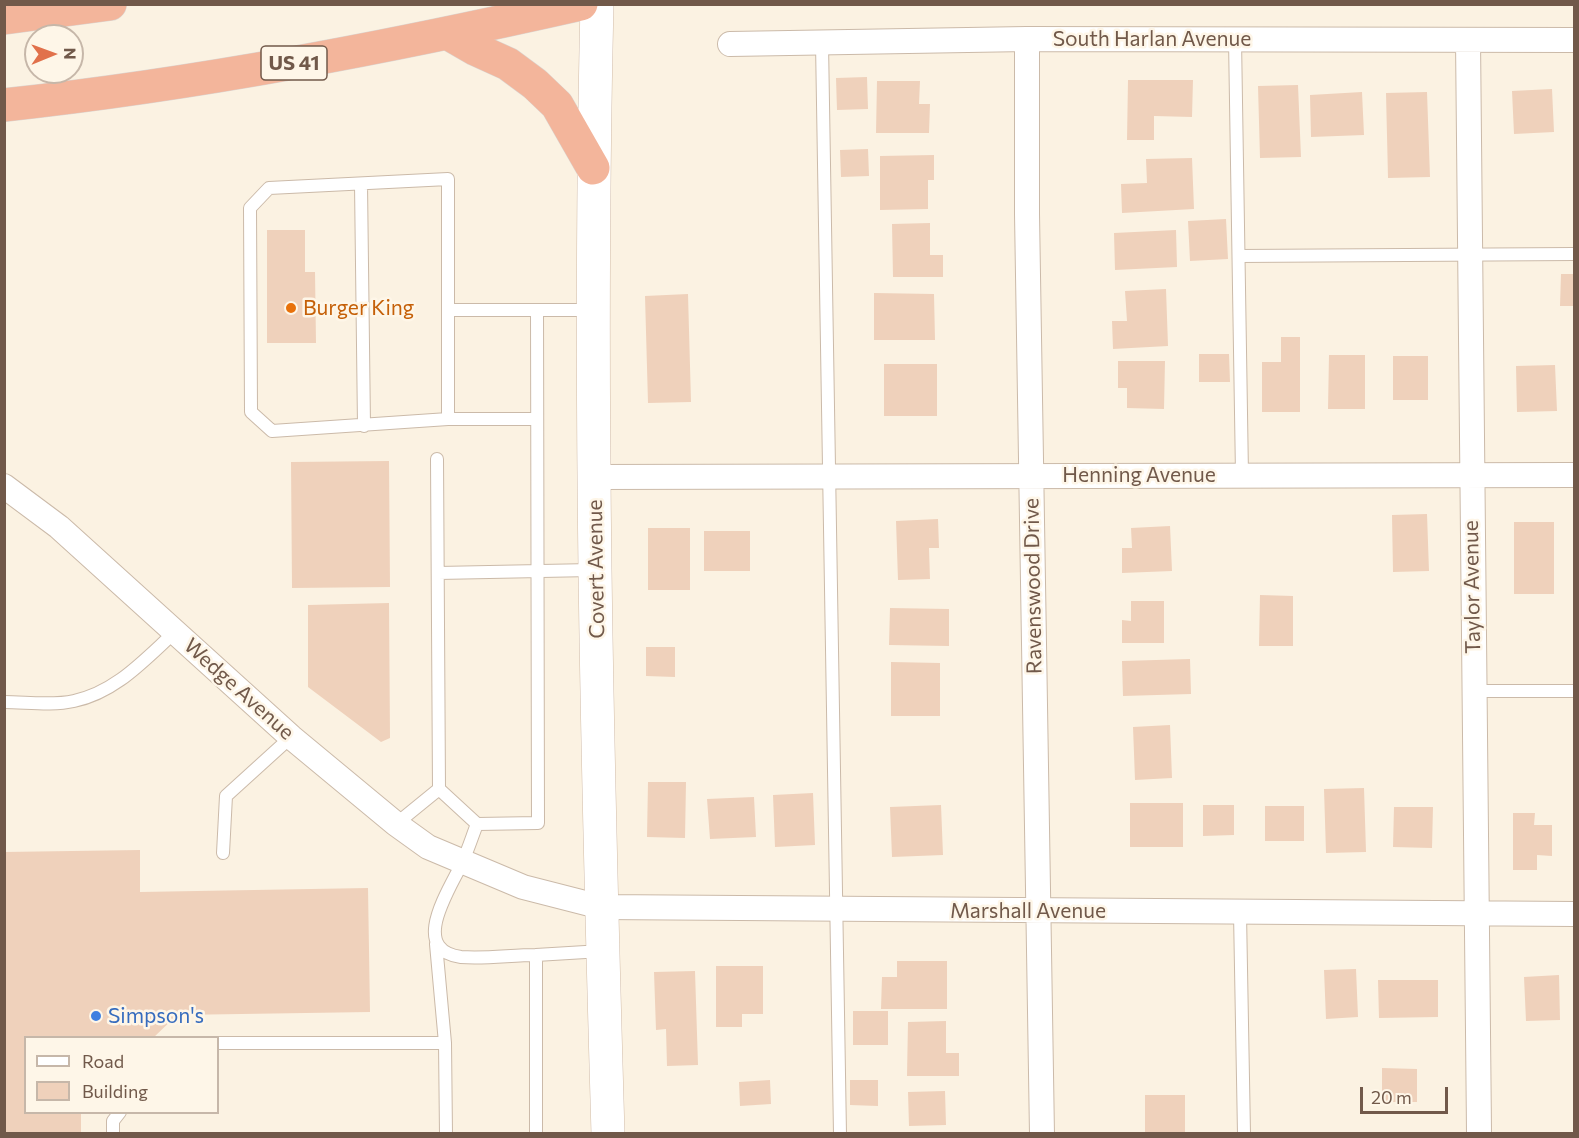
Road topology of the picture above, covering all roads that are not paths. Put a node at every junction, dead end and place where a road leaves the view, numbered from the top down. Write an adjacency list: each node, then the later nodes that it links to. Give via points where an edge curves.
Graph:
1 (110, 4): 4 (highway)
2 (581, 4): 5 (highway, US 41)
3 (597, 4): 13 (main road, Covert Avenue)
4 (4, 18)
5 (449, 33): 12 (highway, US 41, via 237,74); 13 (highway, via 508,64 535,84 557,105)
6 (1027, 39): 7 (street, South Harlan Avenue); 10 (street, South Harlan Avenue); 26 (street, Ravenswood Drive)
7 (1235, 39): 8 (street, South Harlan Avenue); 17 (lane)
8 (1468, 39): 9 (street, South Harlan Avenue); 16 (street, Taylor Avenue)
9 (1575, 40)
10 (822, 43): 11 (street, South Harlan Avenue); 29 (lane)
11 (730, 44)
12 (4, 105)
13 (593, 168): 20 (main road, Covert Avenue)
14 (361, 184): 18 (lane, via 448,179); 23 (lane); 23 (lane, via 269,188 250,208 251,412 272,432)
15 (1575, 254): 16 (lane)
16 (1469, 255): 17 (lane); 25 (street, Taylor Avenue)
17 (1239, 256): 27 (lane)
18 (449, 310): 19 (lane); 21 (lane)
19 (537, 310): 20 (lane); 22 (lane)
20 (593, 310): 30 (main road, Covert Avenue)
21 (448, 419): 22 (lane); 23 (lane)
22 (536, 419): 33 (lane)
23 (364, 426)
24 (437, 459): 34 (lane)
25 (1470, 474): 27 (street, Henning Avenue); 28 (street, Henning Avenue); 36 (street, Taylor Avenue)
26 (1031, 475): 27 (street, Henning Avenue); 29 (street, Henning Avenue); 48 (street, Ravenswood Drive)
27 (1242, 475)
28 (1575, 475)
29 (828, 476): 30 (street, Henning Avenue); 47 (lane)
30 (595, 477): 32 (main road, Covert Avenue)
31 (4, 486): 35 (street, Wedge Avenue, via 59,527)
32 (597, 570): 33 (lane); 46 (main road, Covert Avenue)
33 (536, 571): 34 (lane); 42 (lane, via 538,823)
34 (438, 573): 40 (lane)
35 (175, 632): 38 (lane, via 103,692 72,702); 39 (street, Wedge Avenue)
36 (1474, 691): 37 (lane); 50 (street, Taylor Avenue)
37 (1575, 691)
38 (4, 702)
39 (291, 737): 41 (street, Wedge Avenue); 43 (lane, via 226,796)
40 (439, 789): 41 (lane); 42 (lane)
41 (396, 824): 44 (street, Wedge Avenue, via 428,847)
42 (477, 824): 44 (lane)
43 (224, 853)
44 (463, 861): 45 (street, Wedge Avenue); 52 (lane, via 440,907 434,932)
45 (488, 872): 46 (street, Marshall Avenue, via 523,887)
46 (602, 907): 47 (street, Marshall Avenue); 53 (main road, Covert Avenue)
47 (836, 910): 48 (street, Marshall Avenue); 62 (lane)
48 (1038, 911): 49 (street, Marshall Avenue); 63 (street, Ravenswood Drive)
49 (1240, 912): 50 (street, Marshall Avenue); 64 (lane)
50 (1477, 913): 51 (street, Marshall Avenue); 65 (street, Taylor Avenue)
51 (1575, 914)
52 (436, 944): 54 (lane, via 461,957); 56 (lane)
53 (603, 951): 54 (lane); 61 (main road, Covert Avenue)
54 (536, 955): 60 (lane)
55 (219, 1043): 56 (lane)
56 (445, 1043): 59 (lane)
57 (119, 1114): 58 (lane, via 113,1121)
58 (113, 1134)
59 (446, 1134)
60 (536, 1134)
61 (608, 1134)
62 (840, 1134)
63 (1042, 1134)
64 (1244, 1134)
65 (1479, 1134)

